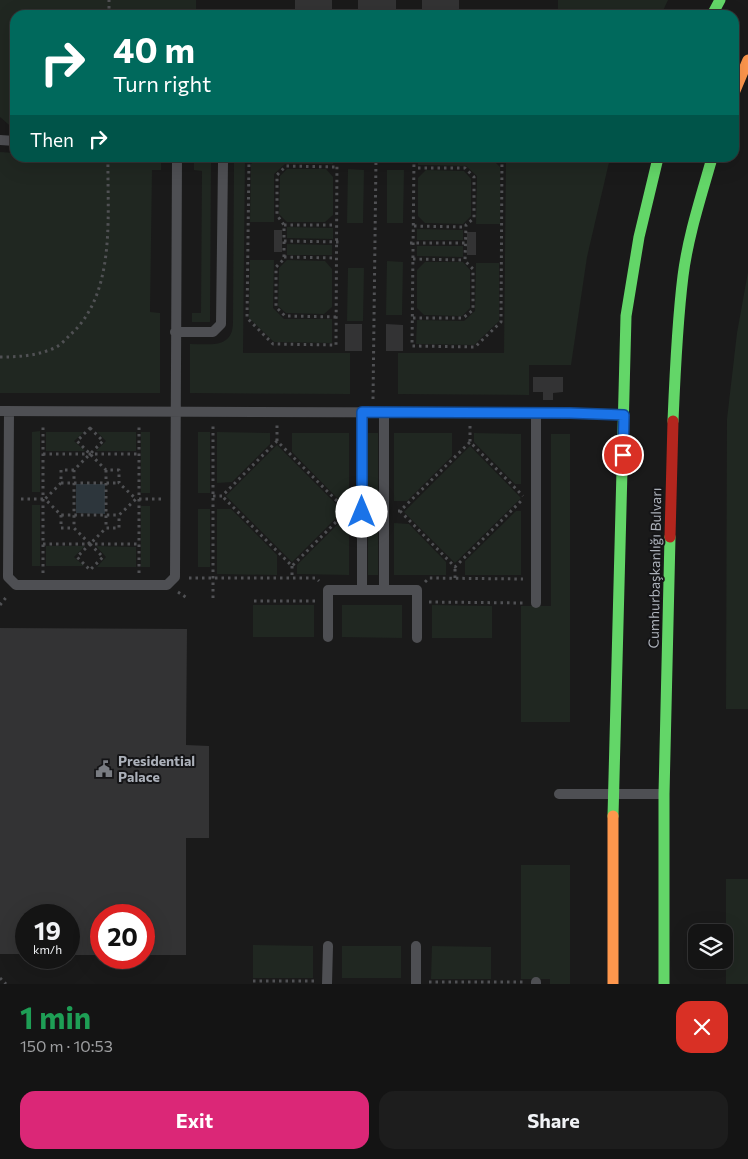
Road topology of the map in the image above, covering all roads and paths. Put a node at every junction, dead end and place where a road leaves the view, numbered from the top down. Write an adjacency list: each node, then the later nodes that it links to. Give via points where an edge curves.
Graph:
1 (748, 60): 2 (main road)
2 (739, 81)
3 (108, 162): 30 (path, via 107,258 97,294 81,325 55,349 24,358)
4 (177, 162): 29 (lane)
5 (249, 162): 27 (path, via 247,318 273,344 336,345)
6 (337, 162): 13 (path)
7 (376, 162): 37 (path)
8 (414, 162): 14 (path)
9 (502, 162): 28 (path, via 501,322 474,347 412,346)
10 (657, 162): 39 (main road, via 643,216 626,316)
11 (711, 162): 86 (main road, Cumhurbaşkanlığı Bulvarı, via 685,266 678,328)
12 (223, 163): 29 (lane, via 221,324 213,332)
13 (337, 167): 15 (path, via 286,166 277,175 277,215); 16 (path)
14 (414, 168): 17 (path); 18 (path, via 465,168 474,177 474,218)
15 (284, 225): 16 (path); 19 (path)
16 (336, 225): 20 (path)
17 (414, 226): 18 (path); 21 (path)
18 (466, 227): 22 (path)
19 (284, 241): 20 (path); 23 (path)
20 (338, 242): 24 (path)
21 (412, 243): 22 (path); 25 (path)
22 (466, 243): 26 (path)
23 (284, 257): 24 (path); 27 (path, via 276,267 276,307 285,316)
24 (336, 258): 27 (path)
25 (413, 259): 26 (path); 28 (path)
26 (465, 260): 28 (path, via 473,269 473,310 463,318)
27 (336, 317)
28 (413, 318)
29 (176, 332): 34 (lane)
30 (0, 357)
31 (4, 411): 32 (lane); 51 (lane)
32 (43, 411): 33 (lane); 40 (path)
33 (139, 412): 34 (lane); 42 (path)
34 (175, 412): 35 (lane); 54 (lane)
35 (213, 412): 36 (lane); 49 (path)
36 (362, 412): 37 (lane); 75 (lane)
37 (378, 412): 38 (lane); 76 (lane)
38 (536, 413): 39 (lane); 72 (lane)
39 (624, 415): 85 (main road)
40 (43, 454): 41 (path); 52 (path)
41 (90, 454): 41 (path, via 103,441 90,428 77,441); 42 (path); 43 (path); 44 (path)
42 (139, 454): 53 (path)
43 (74, 470): 45 (path, via 61,470); 46 (path)
44 (106, 470): 47 (path); 48 (path, via 119,470)
45 (61, 483): 46 (path); 52 (path)
46 (74, 483): 47 (path); 56 (path)
47 (106, 483): 48 (path); 57 (path)
48 (119, 483): 53 (path)
49 (213, 496): 50 (path); 67 (path)
50 (222, 496): 64 (path); 64 (path, via 277,441 347,511)
51 (8, 499): 52 (path); 73 (lane, via 8,577 16,585)
52 (44, 499): 55 (path); 61 (path)
53 (137, 499): 54 (path); 58 (path); 63 (path)
54 (175, 499): 66 (lane)
55 (61, 515): 56 (path); 59 (path, via 61,528)
56 (74, 515): 57 (path); 59 (path)
57 (106, 515): 58 (path); 60 (path)
58 (119, 515): 60 (path, via 119,528)
59 (74, 528): 62 (path)
60 (106, 528): 62 (path)
61 (43, 544): 62 (path); 73 (path)
62 (90, 544): 62 (path, via 77,557 90,570 103,557); 63 (path)
63 (139, 544): 74 (path)
64 (292, 566): 68 (path)
65 (455, 566): 65 (path, via 400,512 470,442 525,498); 71 (path)
66 (175, 577): 67 (path); 74 (lane, via 167,585)
67 (212, 578): 68 (path); 77 (path)
68 (292, 578): 69 (path)
69 (316, 578)
70 (429, 578): 71 (path)
71 (455, 578): 72 (path)
72 (536, 579): 81 (lane)
73 (43, 585): 74 (lane)
74 (138, 585)
75 (362, 590): 76 (lane); 79 (lane, via 328,590)
76 (384, 590): 80 (lane, via 417,590)
77 (212, 598)
78 (254, 601): 79 (path)
79 (328, 601): 82 (lane)
80 (417, 602): 81 (path); 83 (lane)
81 (536, 603)
82 (328, 637)
83 (416, 638)
84 (559, 794): 85 (lane)
85 (613, 794): 86 (lane); 95 (main road)
86 (664, 794): 96 (main road, Cumhurbaşkanlığı Bulvarı)
87 (328, 946): 91 (lane)
88 (416, 946): 92 (lane)
89 (0, 978): 94 (path)
90 (253, 981): 91 (path)
91 (327, 983)
92 (416, 983): 93 (path)
93 (536, 983)
94 (6, 984)
95 (613, 984)
96 (664, 984)

